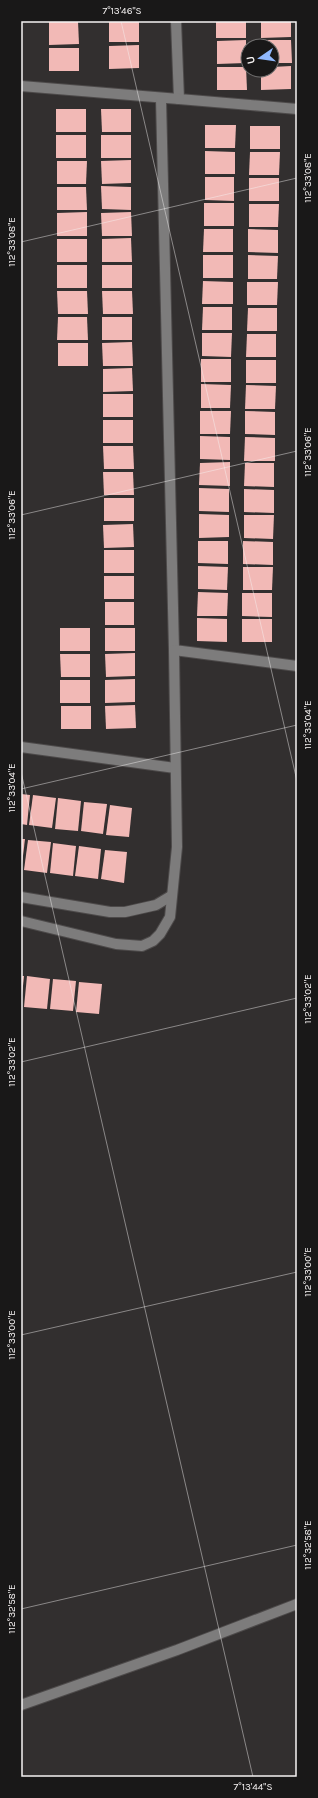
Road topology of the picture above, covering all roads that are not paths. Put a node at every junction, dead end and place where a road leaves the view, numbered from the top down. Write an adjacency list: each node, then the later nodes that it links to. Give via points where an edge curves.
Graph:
1 (176, 21): 4 (street)
2 (21, 86): 3 (street)
3 (161, 99): 4 (street); 6 (street)
4 (179, 99): 5 (street)
5 (297, 108)
6 (174, 650): 7 (street); 9 (street)
7 (297, 666)
8 (21, 747): 9 (street)
9 (175, 768): 10 (street, via 177,847)
10 (171, 896): 11 (street, via 143,909 117,912); 12 (street, via 170,917 160,934 142,946 116,944)
11 (21, 898)
12 (21, 921)
13 (297, 1604): 14 (street)
14 (21, 1705)

